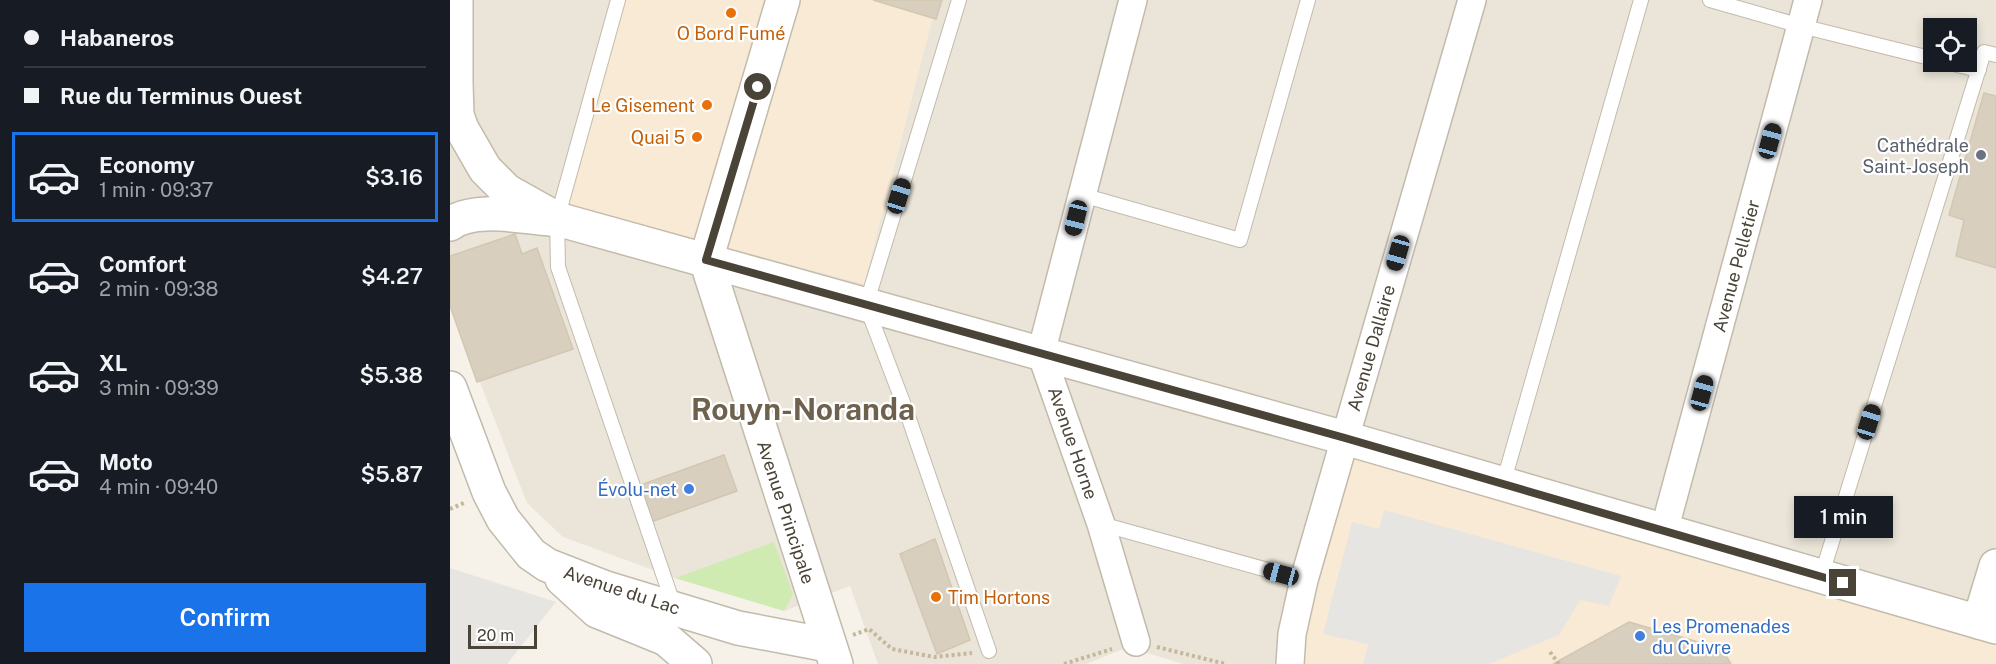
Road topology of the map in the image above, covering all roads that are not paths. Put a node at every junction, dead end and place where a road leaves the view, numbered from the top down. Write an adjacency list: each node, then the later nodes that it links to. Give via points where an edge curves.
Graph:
1 (456, 0): 16 (street, via 456,83 462,129 485,169 507,192)
2 (618, 0): 16 (lane)
3 (783, 0): 18 (street)
4 (959, 0): 19 (lane)
5 (1133, 0): 15 (street)
6 (1308, 0): 15 (lane, via 1239,240)
7 (1472, 0): 22 (street, Avenue Dallaire)
8 (1641, 0): 23 (lane)
9 (1710, 0): 11 (lane)
10 (1808, 0): 11 (street, Avenue Pelletier)
11 (1801, 26): 13 (lane); 25 (street, Avenue Pelletier)
12 (1996, 55): 14 (lane, via 1984,52)
13 (1923, 56)
14 (1979, 70): 28 (lane)
15 (1082, 195): 20 (street)
16 (558, 219): 17 (street, via 481,215 458,218); 18 (street); 30 (lane, via 558,267)
17 (450, 224)
18 (706, 260): 19 (street); 34 (street, Avenue Principale)
19 (866, 305): 20 (street); 33 (lane)
20 (1041, 353): 22 (street); 24 (street, Avenue Horne)
21 (450, 388): 26 (street, Avenue du Lac, via 503,519 531,554)
22 (1345, 438): 23 (street); 29 (street, Avenue Dallaire)
23 (1503, 484): 25 (street)
24 (1101, 524): 29 (lane); 32 (street, Avenue Horne)
25 (1664, 531): 28 (street)
26 (547, 565): 30 (street, Avenue du Lac, via 606,588); 35 (street, via 597,611 666,639)
27 (1996, 566): 31 (street)
28 (1821, 576): 31 (street)
29 (1304, 580): 36 (street, Avenue Dallaire)
30 (675, 608): 34 (street, Avenue du Lac)
31 (1988, 625)
32 (1136, 642)
33 (989, 651)
34 (825, 658)
35 (694, 664)
36 (1290, 664)

